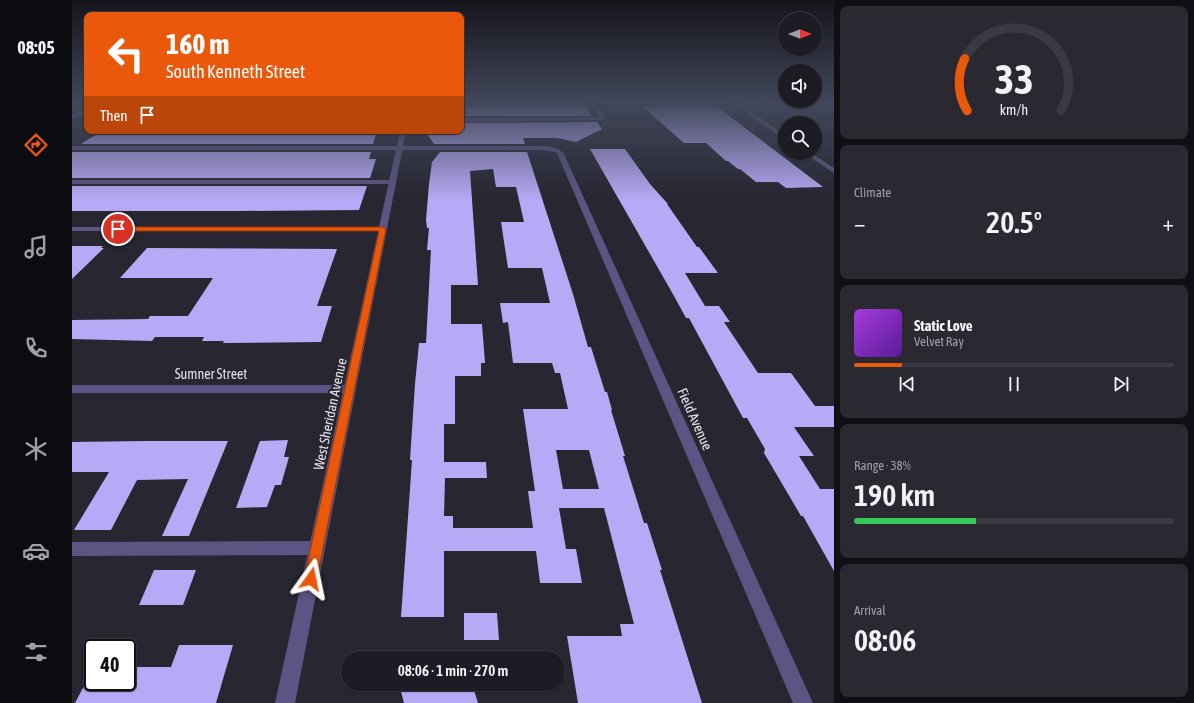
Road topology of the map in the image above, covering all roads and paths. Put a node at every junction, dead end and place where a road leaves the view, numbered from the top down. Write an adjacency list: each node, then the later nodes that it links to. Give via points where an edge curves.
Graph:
1 (402, 135): 3 (street, West Sheridan Avenue)
2 (72, 148): 3 (street)
3 (400, 148): 7 (street, West Sheridan Avenue); 15 (street, Field Avenue, via 538,148 555,150 561,154)
4 (818, 160): 5 (street)
5 (834, 171)
6 (72, 182): 7 (street)
7 (393, 182): 9 (street, West Sheridan Avenue)
8 (72, 229): 9 (street)
9 (383, 229): 11 (street, West Sheridan Avenue)
10 (72, 389): 11 (street, Sumner Street)
11 (350, 389): 12 (street, West Sheridan Avenue)
12 (317, 548): 13 (street); 14 (street, West Sheridan Avenue)
13 (72, 549)
14 (285, 703)
15 (803, 703)

